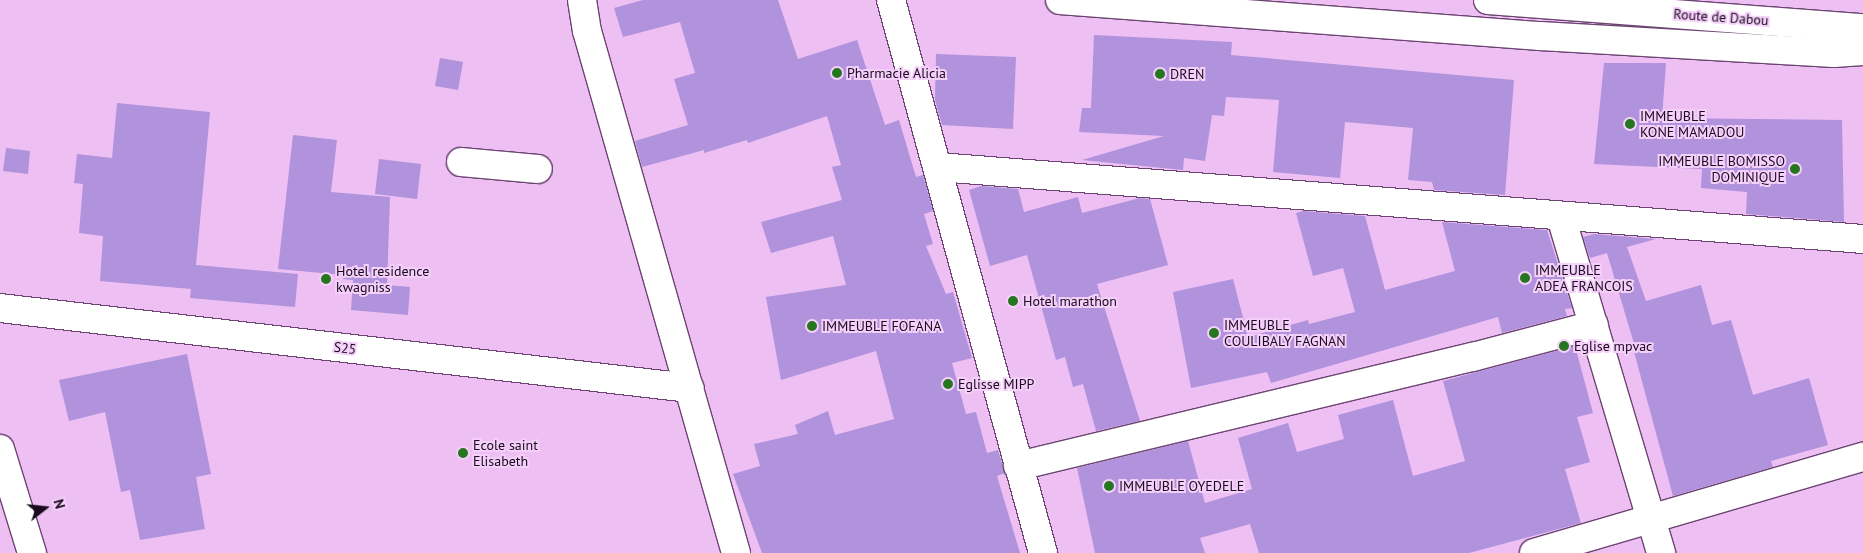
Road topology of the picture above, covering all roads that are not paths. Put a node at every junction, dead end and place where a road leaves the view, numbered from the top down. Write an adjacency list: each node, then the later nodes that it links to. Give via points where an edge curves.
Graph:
1 (582, 0): 14 (street, via 587,31)
2 (891, 0): 8 (street)
3 (1060, 0): 6 (street, via 1540,36)
4 (1488, 0): 5 (street, Route de Dabou)
5 (1863, 28)
6 (1863, 51)
7 (461, 162): 9 (street)
8 (938, 167): 10 (street); 17 (street)
9 (538, 169)
10 (1561, 217): 11 (street); 13 (street)
11 (1863, 239)
12 (0, 308): 14 (street, S25)
13 (1594, 326): 17 (street, via 1473,358); 18 (street)
14 (689, 388): 20 (street)
15 (0, 448): 19 (street)
16 (1863, 457): 18 (street)
17 (1018, 466): 21 (street)
18 (1652, 520): 22 (street); 23 (street)
19 (32, 553)
20 (736, 553)
21 (1043, 553)
22 (1534, 553)
23 (1661, 553)

